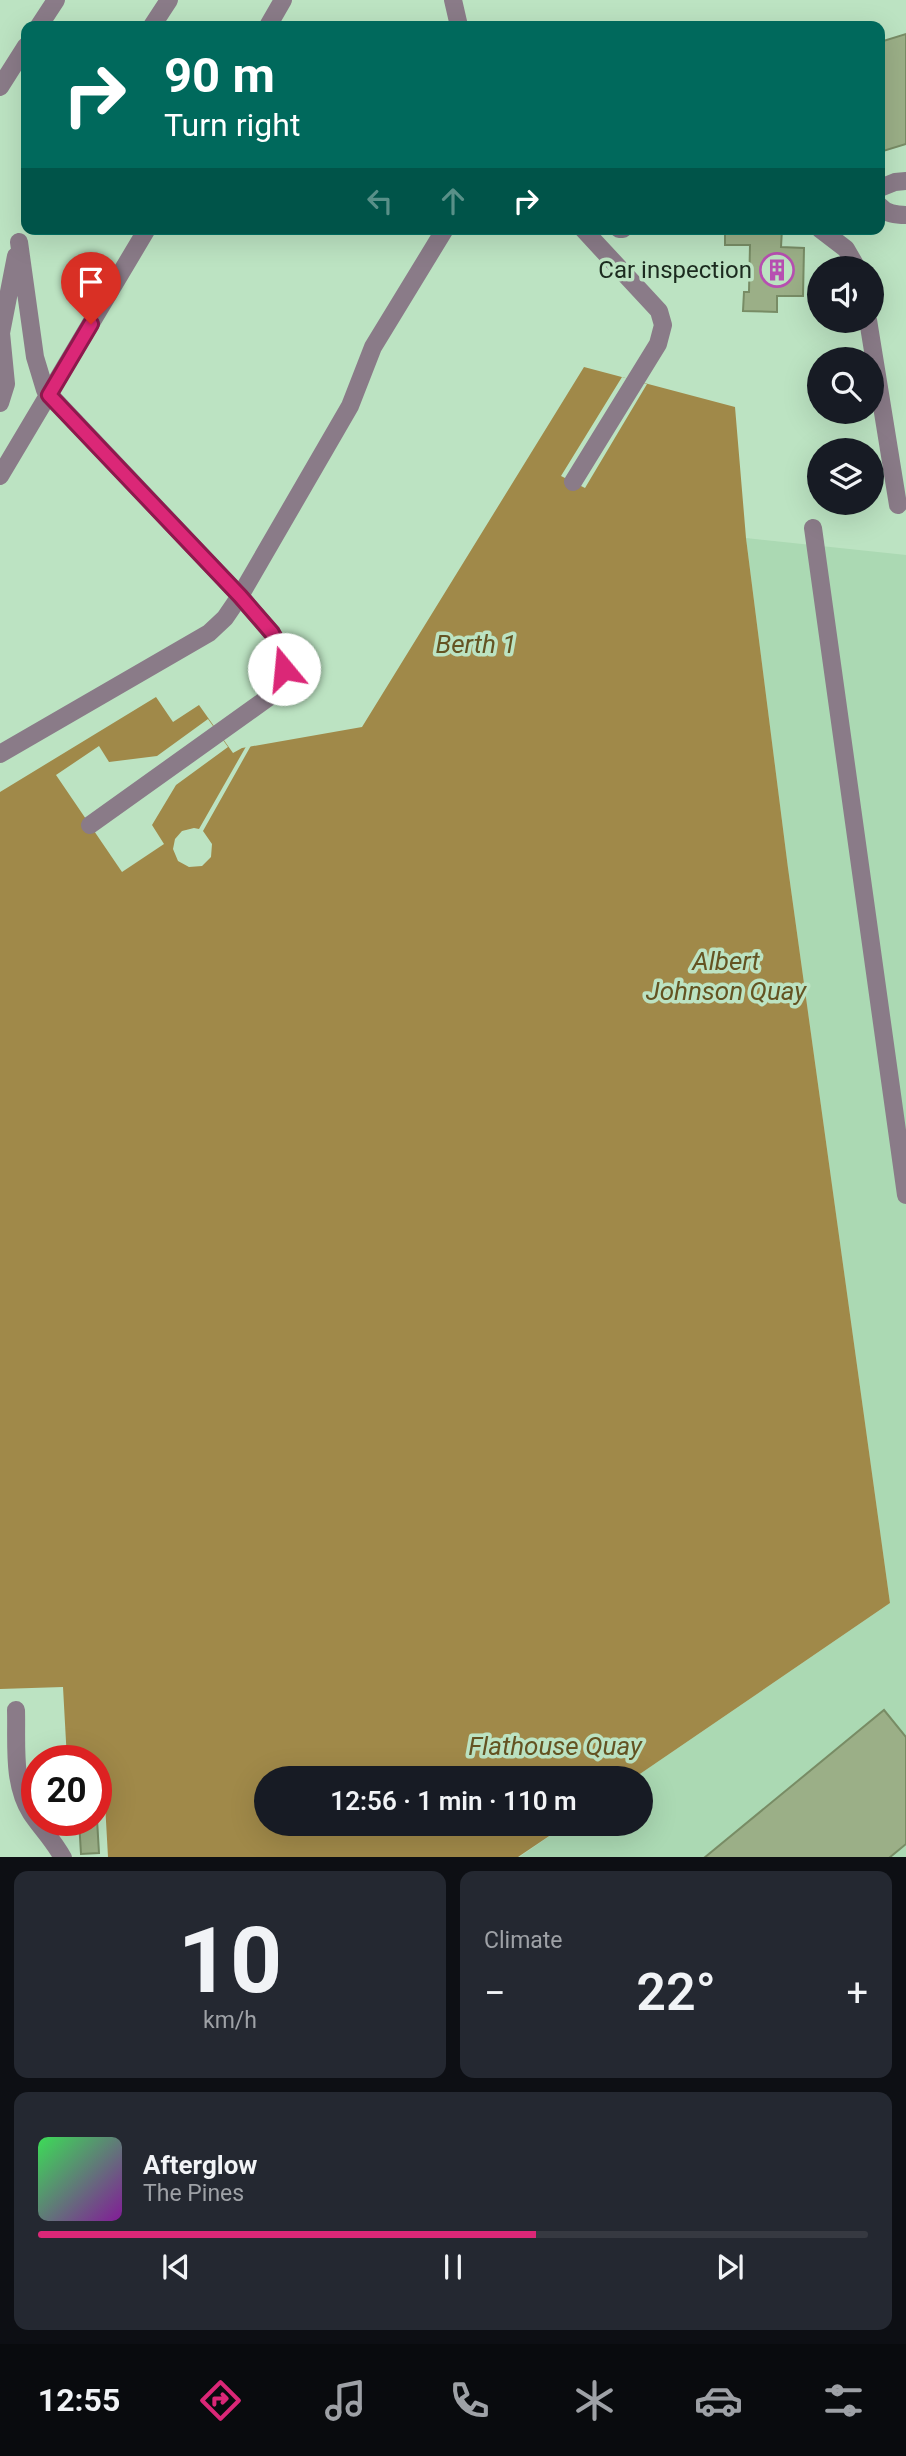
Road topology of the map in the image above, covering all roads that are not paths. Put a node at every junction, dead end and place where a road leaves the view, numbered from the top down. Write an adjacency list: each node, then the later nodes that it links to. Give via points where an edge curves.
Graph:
1 (56, 0): 5 (lane)
2 (169, 0): 6 (lane)
3 (283, 0): 7 (lane)
4 (453, 0): 8 (lane)
5 (42, 21)
6 (155, 21)
7 (271, 21)
8 (458, 21)
9 (21, 54): 10 (lane)
10 (0, 86)
11 (906, 181): 12 (lane)
12 (885, 186)
13 (885, 211): 14 (lane)
14 (906, 215)
15 (143, 235): 24 (lane)
16 (441, 235): 30 (lane, via 373,347 350,406)
17 (589, 235): 27 (lane, via 659,311 663,325 658,344)
18 (828, 235): 21 (lane)
19 (23, 236): 20 (lane); 22 (lane); 24 (lane, via 35,357); 25 (lane, via 1,333 6,384)
20 (0, 256)
21 (850, 256)
22 (0, 276)
23 (869, 333): 28 (lane)
24 (49, 395): 26 (lane); 30 (lane)
25 (0, 403)
26 (0, 476)
27 (573, 482)
28 (898, 505)
29 (813, 528): 33 (lane)
30 (240, 596): 31 (lane, via 209,633); 32 (lane, via 278,644 284,669 279,687)
31 (0, 754)
32 (90, 825)
33 (906, 1195)
34 (16, 1710): 35 (lane, via 17,1768 24,1798)
35 (63, 1857)

